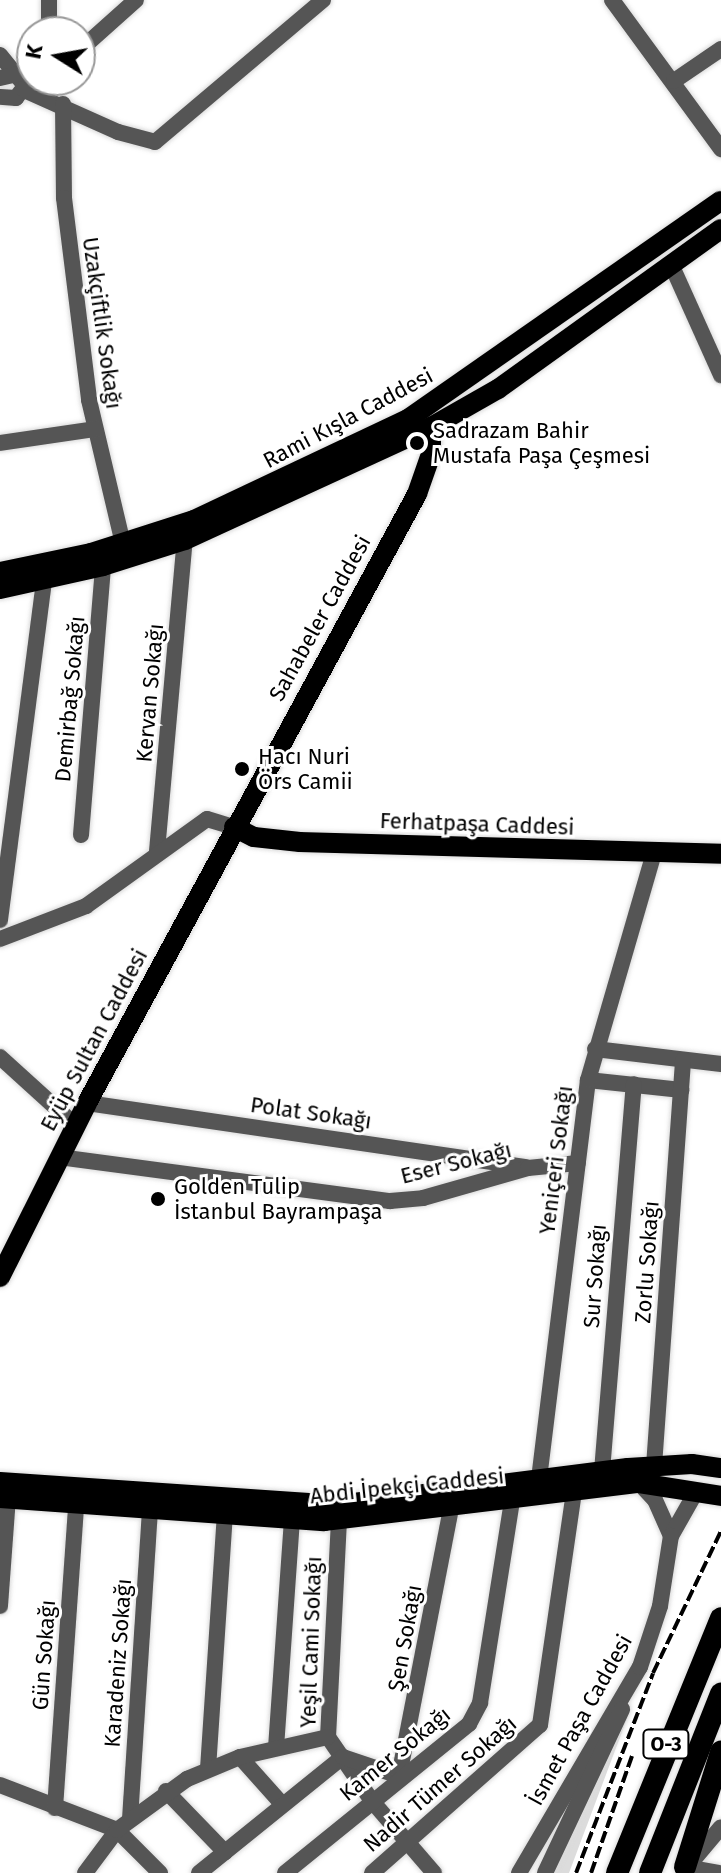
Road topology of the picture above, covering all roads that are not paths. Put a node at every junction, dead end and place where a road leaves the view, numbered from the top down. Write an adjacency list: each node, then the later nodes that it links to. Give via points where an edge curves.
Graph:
1 (136, 0): 4 (street)
2 (612, 0): 8 (street)
3 (322, 1): 10 (street, via 155,142 118,132)
4 (96, 36)
5 (721, 49): 8 (street)
6 (0, 55): 7 (street)
7 (16, 70)
8 (674, 81): 11 (street)
9 (50, 96): 10 (street)
10 (63, 104): 20 (street, Uzakçiftlik Sokağı, via 64,198)
11 (721, 149)
12 (721, 201): 15 (main road, Rami Kışla Caddesi)
13 (721, 229): 14 (main road, Rami Kışla Caddesi)
14 (671, 264): 16 (main road, Rami Kışla Caddesi); 17 (street)
15 (592, 293): 16 (main road); 18 (main road, Rami Kışla Caddesi)
16 (607, 313): 19 (main road, Rami Kışla Caddesi, via 498,389)
17 (721, 375)
18 (408, 419): 19 (main road); 23 (main road, Rami Kışla Caddesi, via 194,520)
19 (431, 427): 22 (main road, Rami Kışla Caddesi); 28 (main road, Sahabeler Caddesi, via 431,454 417,494)
20 (95, 429): 21 (street); 23 (street, Uzakçiftlik Sokağı)
21 (0, 443)
22 (185, 540): 24 (main road, Rami Kışla Caddesi); 30 (street, Kervan Sokağı)
23 (123, 544): 25 (main road, Rami Kışla Caddesi)
24 (103, 566): 26 (main road, Rami Kışla Caddesi); 29 (street, Demirbağ Sokağı)
25 (0, 572)
26 (44, 580): 27 (main road, Rami Kışla Caddesi); 33 (street)
27 (0, 589)
28 (234, 827): 30 (street, via 207,819); 31 (main road, Ferhatpaşa Caddesi, via 254,837 300,842); 42 (main road, Eyüp Sultan Caddesi)
29 (81, 835)
30 (157, 851): 34 (street, via 120,885 86,906)
31 (654, 853): 32 (main road, Ferhatpaşa Caddesi); 35 (street, Yeniçeri Sokağı)
32 (721, 854)
33 (0, 920)
34 (0, 939)
35 (595, 1049): 37 (street); 39 (street, Yeniçeri Sokağı)
36 (0, 1057): 43 (street)
37 (683, 1060): 38 (street); 41 (street, Zorlu Sokağı)
38 (721, 1064)
39 (588, 1080): 40 (street); 45 (street, Yeniçeri Sokağı)
40 (634, 1084): 41 (street); 50 (street, Sur Sokağı)
41 (681, 1090): 48 (street, Zorlu Sokağı)
42 (87, 1103): 43 (main road, Eyüp Sultan Caddesi); 46 (street, Polat Sokağı)
43 (75, 1125): 44 (main road, Eyüp Sultan Caddesi)
44 (59, 1157): 46 (street, Eser Sokağı, via 390,1201 423,1198); 47 (main road, Eyüp Sultan Caddesi)
45 (578, 1163): 46 (street, Eser Sokağı); 51 (street, Yeniçeri Sokağı)
46 (528, 1168)
47 (0, 1277)
48 (654, 1466): 49 (main road, Abdi İpekçi Caddesi); 50 (main road, Abdi İpekçi Caddesi)
49 (721, 1468)
50 (602, 1471): 51 (main road, Abdi İpekçi Caddesi)
51 (539, 1479): 62 (main road, Abdi İpekçi Caddesi)
52 (721, 1480): 55 (main road)
53 (639, 1483): 54 (main road, Abdi İpekçi Caddesi); 55 (main road, Abdi İpekçi Caddesi); 65 (street, via 655,1500)
54 (574, 1492): 58 (main road, Abdi İpekçi Caddesi); 84 (street, Nadir Tümer Sokağı, via 540,1725)
55 (696, 1492): 57 (main road, Abdi İpekçi Caddesi); 65 (street)
56 (3, 1493): 59 (main road, Abdi İpekçi Caddesi); 62 (main road, Abdi İpekçi Caddesi); 66 (street)
57 (721, 1496)
58 (512, 1500): 60 (main road, Abdi İpekçi Caddesi); 76 (street, Kamer Sokağı, via 480,1703 469,1724)
59 (76, 1504): 61 (main road, Abdi İpekçi Caddesi); 81 (street, Gün Sokağı)
60 (451, 1508): 62 (main road, Abdi İpekçi Caddesi); 76 (street, Şen Sokağı)
61 (150, 1509): 63 (main road, Abdi İpekçi Caddesi); 82 (street, Karadeniz Sokağı)
62 (338, 1513): 64 (main road, Abdi İpekçi Caddesi); 70 (street, Yeşil Cami Sokağı)
63 (225, 1516): 64 (main road, Abdi İpekçi Caddesi); 75 (street)
64 (292, 1520): 71 (street)
65 (671, 1536): 68 (street, İsmet Paşa Caddesi, via 660,1606)
66 (0, 1606)
67 (721, 1618): 95 (highway, O-3)
68 (640, 1667): 93 (street, İsmet Paşa Caddesi); 94 (street)
69 (721, 1694): 96 (highway, O-3)
70 (328, 1737): 71 (street); 74 (street, Yeşil Cami Sokağı)
71 (276, 1748): 73 (street)
72 (721, 1752): 86 (highway)
73 (240, 1757): 75 (street); 80 (street)
74 (343, 1757): 76 (street); 79 (street, Yeşil Cami Sokağı); 80 (street)
75 (208, 1769): 78 (street)
76 (399, 1776): 79 (street, Kamer Sokağı)
77 (0, 1785): 81 (street)
78 (166, 1791): 82 (street); 85 (street)
79 (372, 1801): 84 (street, Yeşil Cami Sokağı); 90 (street, Kamer Sokağı)
80 (282, 1804): 85 (street)
81 (55, 1808): 82 (street)
82 (123, 1824): 87 (street); 88 (street)
83 (721, 1827): 86 (street)
84 (407, 1843): 91 (street, Nadir Tümer Sokağı); 92 (street, Yeşil Cami Sokağı)
85 (225, 1852): 89 (street)
86 (684, 1870): 97 (street)
87 (85, 1873)
88 (160, 1873)
89 (199, 1873)
90 (285, 1873)
91 (372, 1873)
92 (434, 1873)
93 (519, 1873)
94 (545, 1873)
95 (617, 1873)
96 (650, 1873)
97 (718, 1873)

